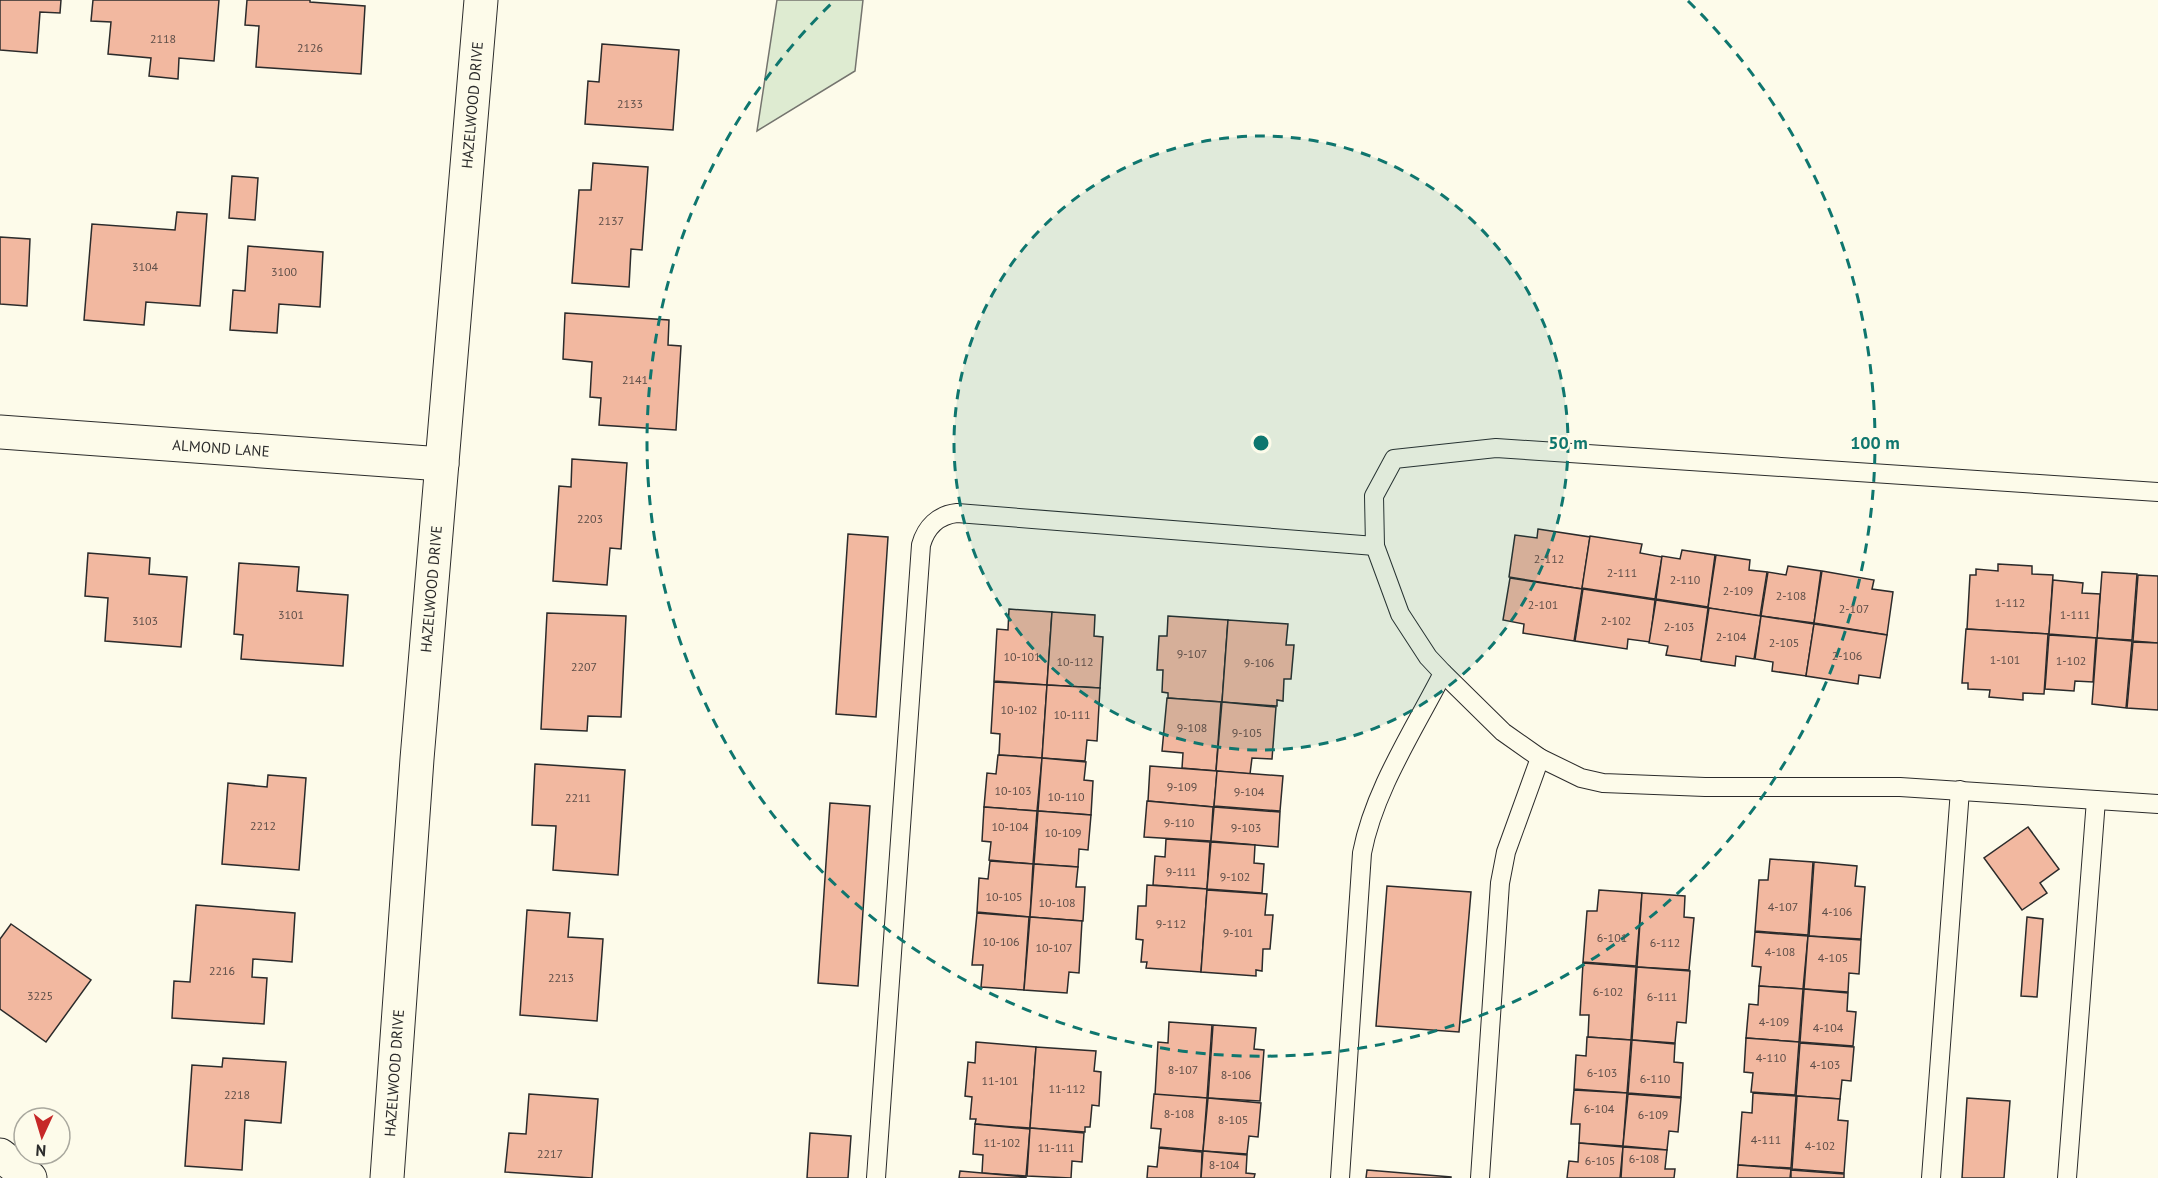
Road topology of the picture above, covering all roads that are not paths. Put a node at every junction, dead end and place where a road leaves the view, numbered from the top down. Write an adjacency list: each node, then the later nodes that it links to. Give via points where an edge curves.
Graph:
1 (481, 0): 3 (street, HAZELWOOD DRIVE)
2 (0, 432): 3 (street, ALMOND LANE)
3 (442, 464): 13 (street, HAZELWOOD DRIVE)
4 (2158, 492): 5 (lane, via 1496,448 1394,459 1374,495)
5 (1375, 546): 6 (lane, via 1400,614); 14 (lane, via 957,513 930,525 921,545)
6 (1443, 674): 7 (lane, via 1503,732); 15 (lane, via 1379,797 1362,852)
7 (1540, 758): 8 (lane, via 1581,778 1603,783); 16 (lane, via 1506,852 1500,883)
8 (1960, 790): 9 (lane); 17 (lane)
9 (2096, 800): 10 (lane); 18 (lane)
10 (2158, 804)
11 (0, 1155): 12 (street)
12 (30, 1178)
13 (387, 1178)
14 (876, 1178)
15 (1340, 1178)
16 (1480, 1178)
17 (1931, 1178)
18 (2067, 1178)

